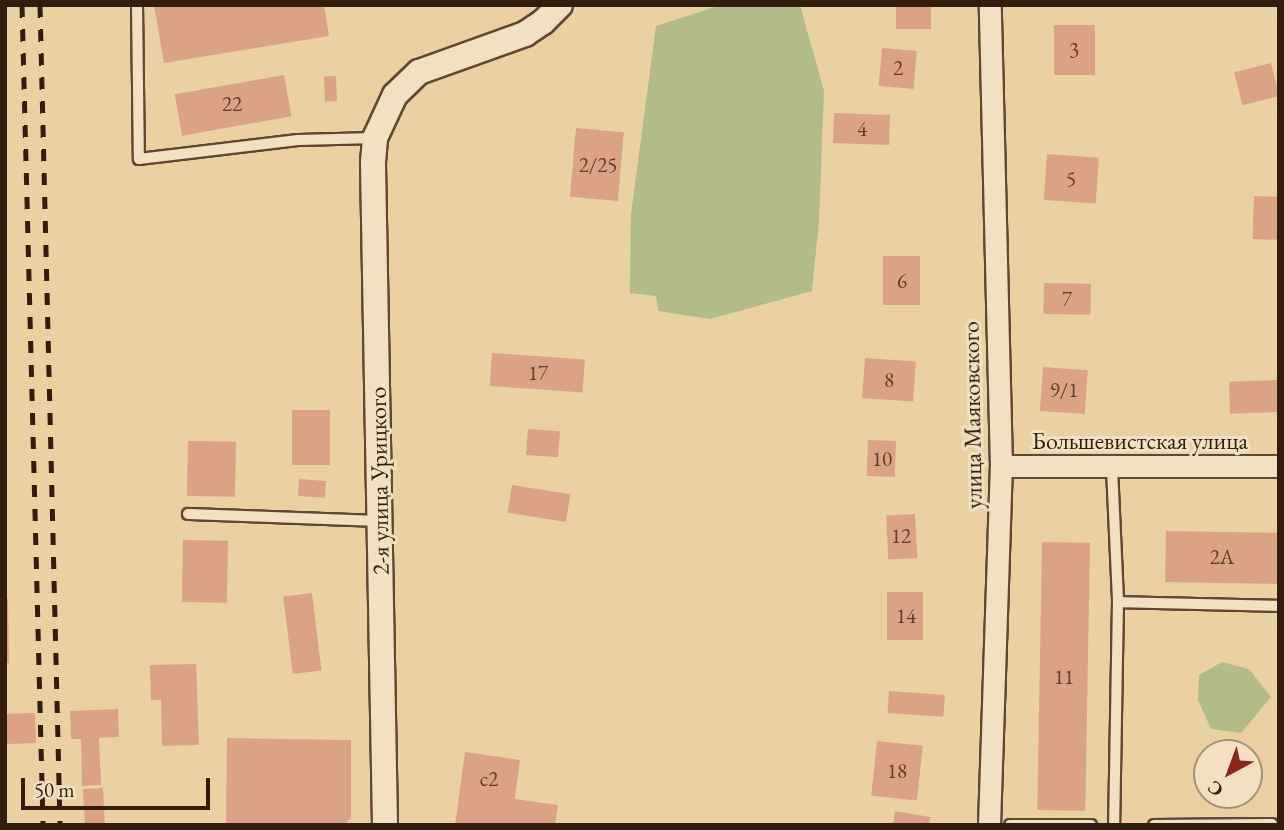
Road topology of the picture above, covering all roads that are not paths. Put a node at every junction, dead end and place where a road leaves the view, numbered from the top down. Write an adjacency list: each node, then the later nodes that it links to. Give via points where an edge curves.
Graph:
1 (137, 5): 4 (lane, via 139,159 298,139)
2 (560, 5): 4 (street, via 525,34 419,72 394,94)
3 (990, 5): 5 (street, улица Маяковского)
4 (375, 138): 9 (street, 2-я улица Урицкого)
5 (1001, 466): 7 (street, Большевистская улица); 14 (street, улица Маяковского)
6 (1279, 466): 7 (street, Большевистская улица)
7 (1112, 468): 10 (lane)
8 (188, 514): 9 (lane)
9 (380, 521): 13 (street, 2-я улица Урицкого)
10 (1118, 602): 11 (lane); 17 (lane)
11 (1279, 606)
12 (1272, 824): 18 (lane)
13 (385, 825)
14 (989, 825)
15 (1010, 825): 16 (lane)
16 (1091, 825)
17 (1114, 825)
18 (1154, 825)

